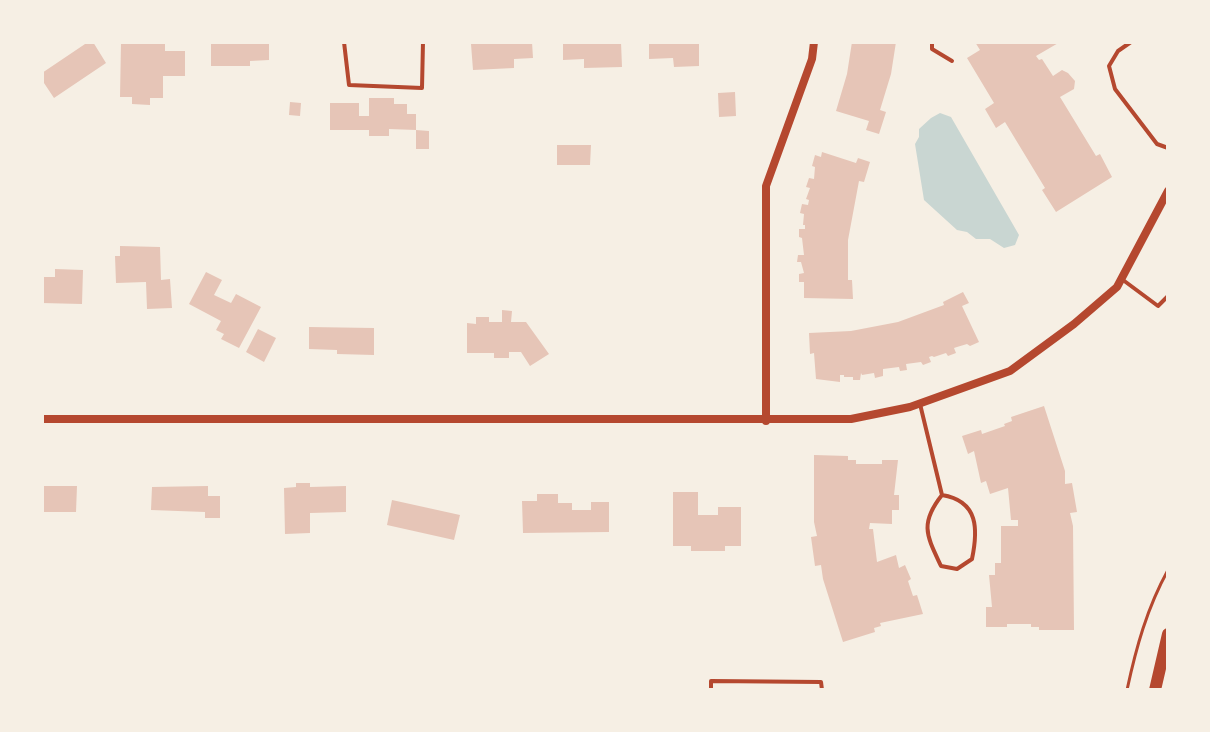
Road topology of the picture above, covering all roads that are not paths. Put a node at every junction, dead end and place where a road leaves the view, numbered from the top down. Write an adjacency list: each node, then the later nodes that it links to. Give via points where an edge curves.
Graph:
1 (344, 42): 2 (lane, via 349,85 422,88)
2 (423, 42)
3 (814, 42): 13 (street, via 766,186)
4 (932, 42): 6 (lane, via 932,49)
5 (1131, 42): 7 (lane, via 1109,66 1115,89 1157,144)
6 (952, 61)
7 (1168, 148)
8 (1168, 191): 9 (street)
9 (1121, 278): 10 (lane, via 1158,306); 11 (street, via 1074,324 1010,371)
10 (1168, 296)
11 (920, 404): 13 (street, via 851,419); 14 (lane)
12 (42, 419): 13 (street)
13 (766, 421)
14 (942, 495): 14 (lane, via 932,508 926,535 941,566 957,569 972,559 977,534 970,509 955,497)
15 (1168, 634): 18 (main road)
16 (711, 690): 17 (lane, via 711,681 821,682)
17 (822, 690)
18 (1155, 690)

